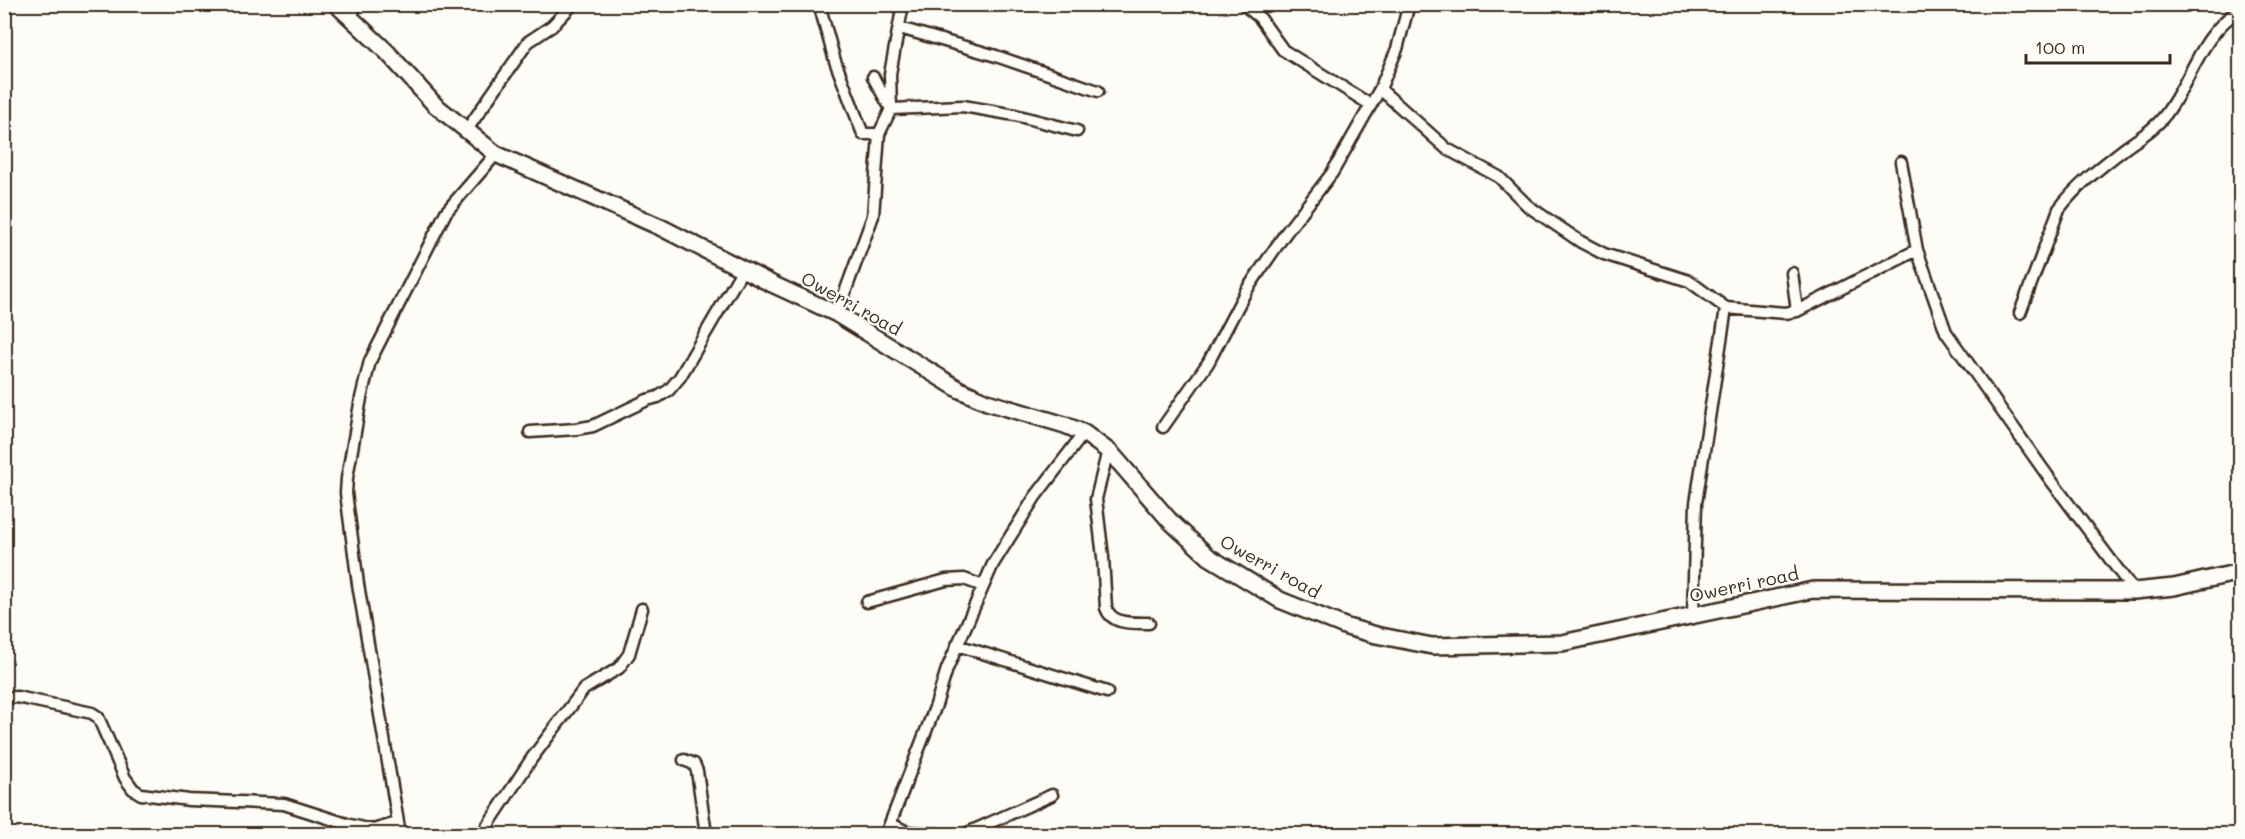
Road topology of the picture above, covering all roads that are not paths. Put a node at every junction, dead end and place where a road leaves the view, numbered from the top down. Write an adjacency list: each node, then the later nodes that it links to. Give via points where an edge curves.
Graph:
1 (336, 4): 8 (main road, Owerri road)
2 (573, 4): 15 (street, via 552,26 528,42)
3 (819, 4): 17 (street, via 835,61 863,134)
4 (903, 4): 9 (street)
5 (1244, 4): 13 (street, via 1260,18 1283,50)
6 (1409, 4): 11 (street, via 1397,49)
7 (2241, 9): 25 (street, via 2210,36 2157,125 2067,197)
8 (353, 11): 15 (main road, Owerri road, via 435,105)
9 (900, 28): 12 (street); 14 (street, via 890,74)
10 (873, 77): 14 (street)
11 (1380, 89): 13 (street); 23 (street, via 1447,149 1499,177 1528,206 1581,242 1604,254 1689,281)
12 (1098, 91)
13 (1371, 105): 27 (street, via 1332,172 1246,291 1208,363)
14 (891, 109): 16 (street, via 963,106); 17 (street)
15 (466, 131): 18 (main road, Owerri road)
16 (1077, 131)
17 (879, 134): 26 (street, via 873,216)
18 (496, 154): 21 (main road, Owerri road, via 660,227); 44 (street, via 446,212 370,361 346,478 358,584)
19 (1901, 162): 20 (street)
20 (1917, 250): 24 (street); 33 (street, via 1946,332)
21 (743, 269): 26 (main road, Owerri road); 28 (street, via 669,390 593,426)
22 (1792, 273): 24 (street)
23 (1726, 308): 24 (street); 36 (street, via 1696,503)
24 (1797, 311)
25 (2020, 313)
26 (837, 314): 29 (main road, Owerri road, via 960,390)
27 (1163, 428)
28 (530, 432)
29 (1084, 433): 30 (main road, Owerri road); 32 (street, via 1035,498)
30 (1108, 450): 36 (main road, Owerri road, via 1170,521 1209,557 1280,600 1376,635 1432,646 1562,643); 37 (street, via 1096,499 1106,608 1114,619)
31 (2241, 572): 33 (main road, Owerri road, via 2174,587)
32 (983, 585): 34 (street, via 964,579 946,580); 38 (street)
33 (2134, 591): 36 (main road, Owerri road, via 1813,590)
34 (867, 602)
35 (642, 609): 45 (street, via 629,654 619,668 584,689)
36 (1693, 615)
37 (1149, 623)
38 (957, 645): 39 (street); 43 (street)
39 (1107, 692)
40 (4, 698): 44 (street, via 17,697 98,717 125,778 141,794 284,804 350,825 373,830)
41 (684, 760): 46 (street, via 694,764 697,771)
42 (1052, 795): 49 (street)
43 (891, 824): 47 (street); 48 (street, via 907,832)
44 (398, 829)
45 (482, 834)
46 (706, 834)
47 (886, 834)
48 (938, 834)
49 (965, 834)

